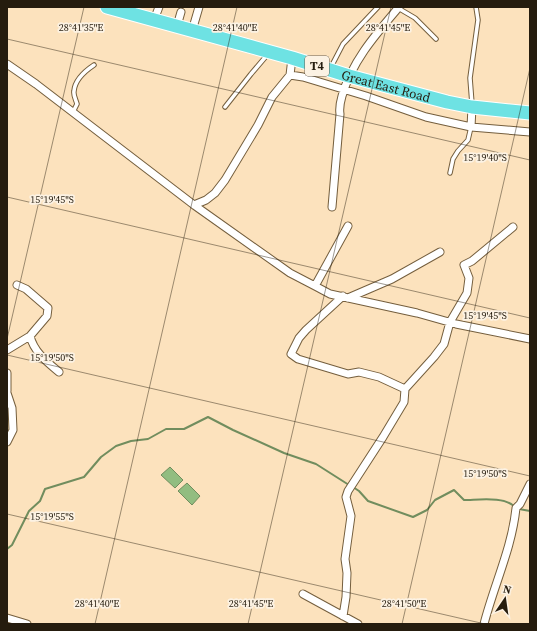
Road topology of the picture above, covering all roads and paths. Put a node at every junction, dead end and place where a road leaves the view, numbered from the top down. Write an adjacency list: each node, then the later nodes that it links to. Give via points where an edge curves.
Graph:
1 (107, 7): 7 (highway, Great East Road / T4)
2 (159, 7): 9 (street)
3 (199, 7): 11 (street)
4 (378, 7): 18 (lane, via 343,44)
5 (476, 7): 22 (lane, via 478,20 470,78)
6 (398, 8): 12 (lane, via 415,18); 19 (street, via 365,48)
7 (123, 9): 9 (highway, Great East Road / T4)
8 (181, 12): 10 (street)
9 (154, 20): 10 (highway, Great East Road / T4)
10 (177, 26): 11 (highway, Great East Road / T4)
11 (192, 31): 13 (highway, Great East Road / T4)
12 (436, 39)
13 (270, 52): 14 (highway, Great East Road / T4); 21 (lane)
14 (292, 58): 17 (street); 18 (highway, Great East Road / T4)
15 (7, 64): 23 (street)
16 (94, 65): 23 (lane, via 84,72 76,83 73,92 77,104)
17 (290, 75): 18 (street); 28 (street, via 272,97 258,126 225,180 206,200)
18 (325, 76): 19 (highway, Great East Road / T4); 20 (street)
19 (349, 76): 20 (street); 22 (highway, Great East Road / T4)
20 (344, 90): 25 (street, via 426,117); 29 (street, via 339,108)
21 (225, 107)
22 (472, 107): 24 (highway, Great East Road / T4); 25 (street)
23 (73, 112): 28 (street)
24 (530, 113)
25 (471, 127): 26 (street); 27 (lane, via 468,140 453,159)
26 (530, 132)
27 (450, 173)
28 (194, 205): 34 (street, via 290,273)
29 (332, 207)
30 (348, 226): 34 (street)
31 (512, 227): 36 (street, via 464,265 469,278 467,293)
32 (440, 252): 35 (street, via 392,279)
33 (18, 285): 37 (street, via 48,308 48,316)
34 (315, 286): 35 (street, via 330,294)
35 (345, 297): 36 (street); 42 (street, via 306,330 291,354 298,359 348,374 359,372 379,377)
36 (450, 322): 38 (street); 42 (street, via 444,344)
37 (30, 336): 39 (street); 40 (street, via 32,345 38,353)
38 (530, 339)
39 (7, 350)
40 (59, 372)
41 (7, 373): 43 (street)
42 (404, 389): 47 (street, via 404,402 346,498 351,516)
43 (7, 392): 44 (street, via 12,408 13,430)
44 (7, 442)
45 (530, 484): 51 (street, via 516,508 508,547)
46 (303, 594): 47 (street)
47 (344, 616): 50 (street)
48 (7, 618): 49 (street)
49 (27, 624)
50 (358, 624)
51 (484, 624)

